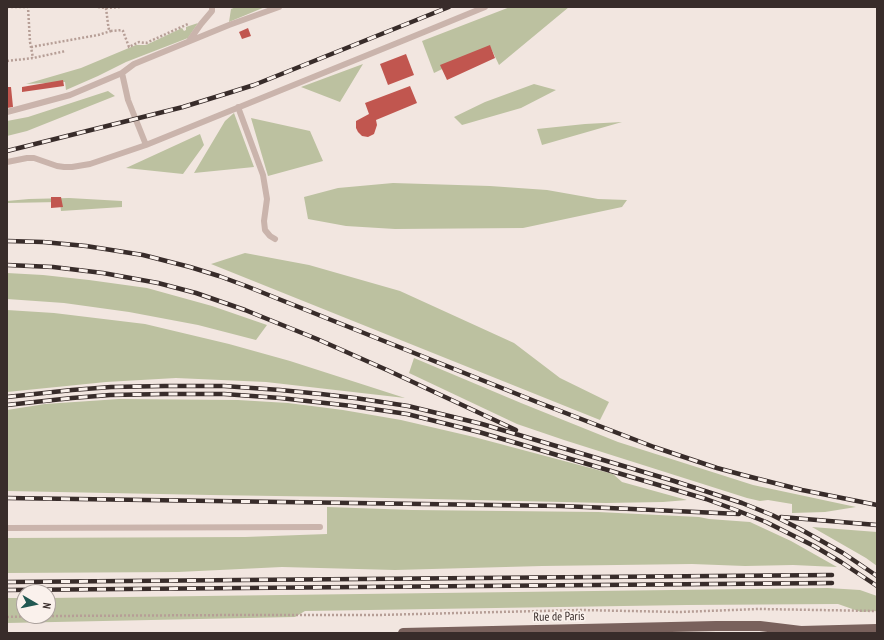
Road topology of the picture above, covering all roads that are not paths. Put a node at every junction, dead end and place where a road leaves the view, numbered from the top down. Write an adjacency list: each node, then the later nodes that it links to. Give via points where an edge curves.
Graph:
1 (212, 7): 4 (lane, via 212,11)
2 (279, 7): 4 (lane)
3 (484, 7): 6 (lane)
4 (189, 41): 5 (lane, via 134,64)
5 (122, 73): 7 (lane, via 70,95); 8 (lane, via 128,100)
6 (238, 107): 8 (lane); 10 (lane, via 263,175 266,199 265,230)
7 (7, 112)
8 (146, 145): 9 (lane, via 78,166 57,166 34,158)
9 (7, 162)
10 (275, 239)
11 (320, 527): 12 (lane)
12 (7, 528)
13 (877, 629): 14 (main road, Rue de Paris, via 801,631 760,626 716,626)
14 (403, 633)

